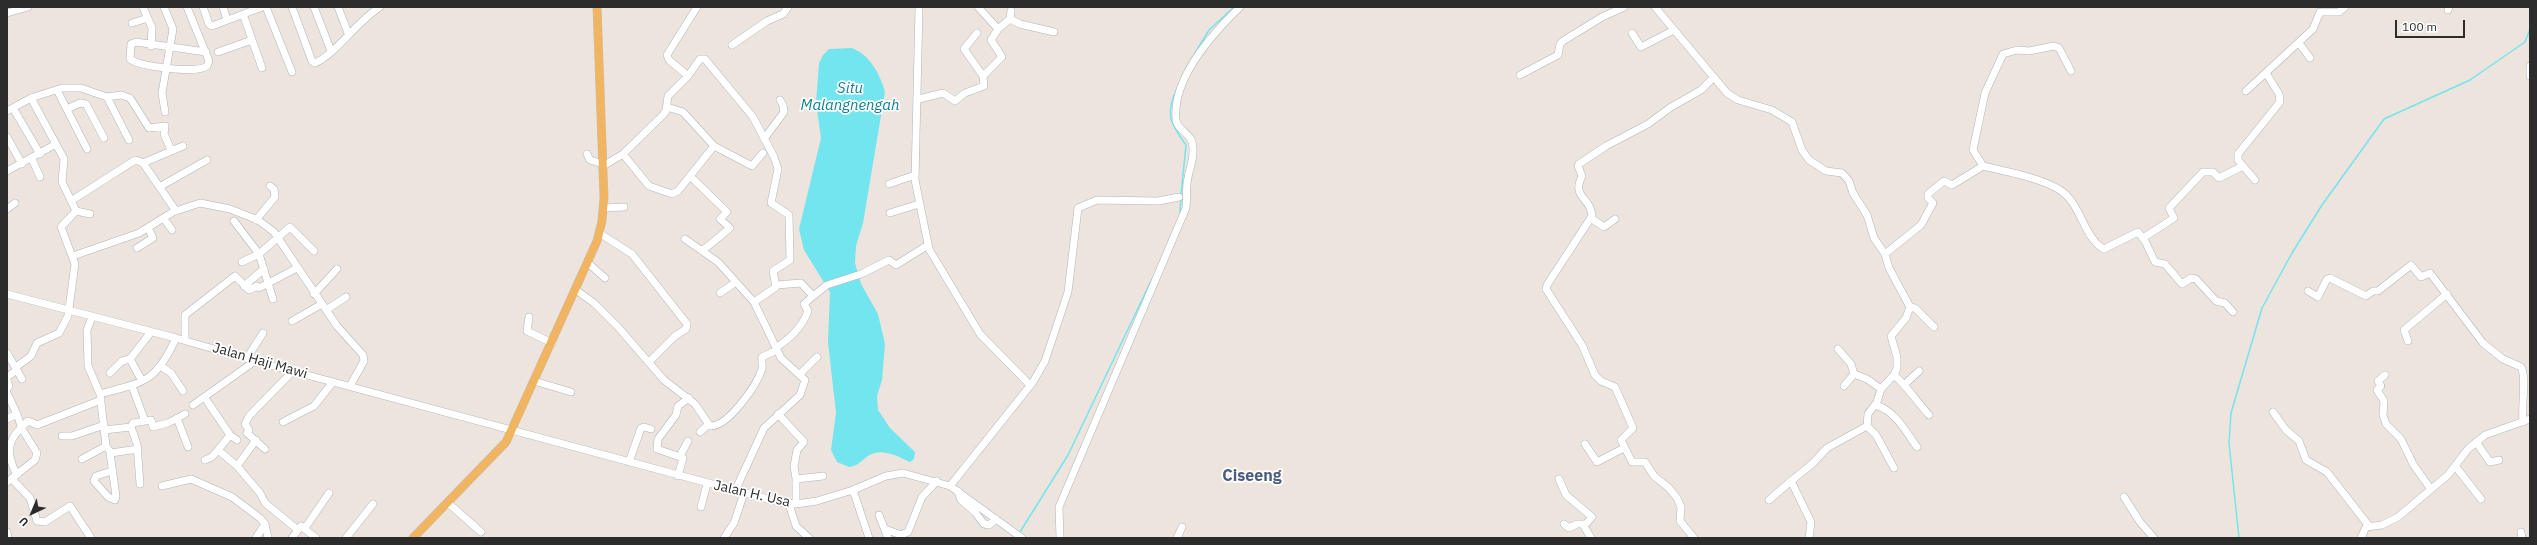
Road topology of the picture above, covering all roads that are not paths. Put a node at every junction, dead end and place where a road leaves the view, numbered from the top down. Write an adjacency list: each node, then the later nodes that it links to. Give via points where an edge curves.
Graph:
1 (28, 7): 25 (street)
2 (143, 7): 28 (street)
3 (164, 7): 42 (street, via 173,29)
4 (187, 7): 44 (street)
5 (203, 7): 30 (street, via 210,26)
6 (223, 7): 30 (street)
7 (262, 7): 23 (street)
8 (266, 7): 51 (street)
9 (292, 7): 43 (street, via 312,62 317,63)
10 (314, 7): 43 (street)
11 (338, 7): 35 (street)
12 (363, 7): 27 (street)
13 (380, 7): 27 (street)
14 (597, 7): 85 (main road)
15 (697, 7): 54 (street, via 667,55 669,60)
16 (788, 7): 40 (street, via 783,14 767,21)
17 (919, 7): 62 (street)
18 (978, 7): 32 (street)
19 (1240, 7): 292 (street, via 1211,37 1179,91 1176,120 1179,127 1192,140 1193,149 1186,208 1059,507)
20 (1624, 7): 53 (street, via 1602,16 1562,41 1558,55)
21 (1655, 7): 33 (street)
22 (2345, 7): 39 (street, via 2339,12 2320,12 2316,24)
23 (252, 9): 26 (street)
24 (1011, 11): 29 (street)
25 (7, 13)
26 (243, 14): 30 (street); 38 (street)
27 (366, 15): 35 (street)
28 (148, 18): 31 (street); 41 (street, via 152,31)
29 (1010, 19): 32 (street); 34 (street)
30 (227, 20)
31 (132, 23)
32 (998, 29): 55 (street, via 990,40 1002,57)
33 (1674, 30): 37 (street, via 1641,47); 57 (street)
34 (1054, 32)
35 (348, 33): 43 (street)
36 (977, 33): 55 (street, via 964,49)
37 (1632, 33)
38 (252, 40): 45 (street); 49 (street)
39 (2299, 43): 46 (street); 52 (street)
40 (732, 45)
41 (152, 46): 42 (street); 48 (street, via 134,42 130,59)
42 (170, 48): 44 (street); 48 (street)
43 (331, 51)
44 (206, 52): 48 (street, via 209,64 205,68 196,70)
45 (218, 52)
46 (2310, 58)
47 (2530, 66): 56 (street)
48 (167, 67): 67 (street, via 162,94)
49 (262, 68)
50 (2071, 71): 86 (street, via 2058,48 2054,46 2003,54 1985,93 1974,144 1974,150)
51 (292, 72)
52 (2266, 73): 59 (street); 87 (street, via 2279,94 2280,102 2238,154 2238,160)
53 (1520, 75)
54 (688, 76): 64 (street, via 668,96); 70 (street, via 700,59 705,59 751,114)
55 (982, 76): 62 (street, via 984,86 965,93 955,102 943,93)
56 (2530, 76)
57 (1714, 77): 107 (street, via 1700,90 1648,124 1606,146 1579,164 1582,176 1578,186 1590,208); 123 (street, via 1732,97 1772,110 1792,122 1802,150 1809,160 1819,168 1839,172 1845,176 1867,215 1874,238)
58 (57, 90): 60 (street, via 66,87 81,88); 61 (street); 65 (street)
59 (2246, 91)
60 (107, 97): 71 (street); 76 (street, via 121,95 133,100 149,128 165,126 164,134)
61 (31, 98): 66 (street); 72 (street)
62 (919, 99): 89 (street)
63 (780, 100): 70 (street, via 784,105 784,112)
64 (667, 107): 74 (street, via 683,112); 80 (street, via 662,116)
65 (67, 109): 69 (street, via 80,103 86,104); 75 (street)
66 (10, 110): 78 (street)
67 (165, 112)
68 (7, 137): 84 (street)
69 (104, 138)
70 (764, 139): 133 (street, via 778,169 771,203 788,213 789,218 790,260 773,271)
71 (129, 140)
72 (56, 144): 78 (street); 97 (street, via 65,163 62,182)
73 (183, 146): 76 (street)
74 (714, 146): 77 (street, via 752,166); 90 (street)
75 (87, 149)
76 (171, 150): 83 (street)
77 (763, 153)
78 (40, 154): 81 (street)
79 (587, 154): 85 (street, via 590,160)
80 (623, 154): 85 (street); 90 (street, via 649,186 669,193 676,193)
81 (32, 159): 84 (street); 91 (street)
82 (207, 160): 94 (street)
83 (143, 163): 94 (street); 97 (street, via 136,160 132,162)
84 (22, 164): 88 (street)
85 (603, 165): 101 (main road)
86 (1983, 166): 116 (street, via 2042,182 2060,190 2083,218 2090,236 2104,249 2136,232); 123 (street, via 1952,185 1944,181 1936,186 1928,194 1933,203 1921,226)
87 (2243, 166): 92 (street); 116 (street, via 2219,178 2213,172 2203,172 2169,208 2174,218)
88 (7, 171)
89 (915, 175): 93 (street); 99 (street)
90 (690, 176): 121 (street, via 727,212 720,219 730,228)
91 (40, 177)
92 (2255, 180)
93 (889, 184)
94 (161, 186): 104 (street)
95 (270, 186): 111 (street, via 274,189 275,197)
96 (1179, 197): 182 (street, via 1158,201 1097,200 1078,208 1068,292 1045,361)
97 (71, 201): 103 (street)
98 (15, 203): 102 (street)
99 (919, 204): 105 (street); 118 (street)
100 (624, 207): 101 (street)
101 (604, 208): 114 (main road)
102 (7, 209)
103 (76, 211): 106 (street); 124 (street, via 61,226)
104 (176, 211): 108 (street); 111 (street, via 207,202 230,208)
105 (890, 213)
106 (90, 214)
107 (1592, 218): 109 (street, via 1604,227); 226 (street, via 1551,275 1546,289 1582,345 1595,374 1601,381 1615,387 1634,428 1622,439)
108 (164, 219): 112 (street); 113 (street)
109 (1615, 219)
110 (234, 220): 122 (street)
111 (256, 220): 115 (street, via 271,229)
112 (148, 228): 119 (street, via 154,238); 124 (street)
113 (172, 230)
114 (600, 233): 126 (main road); 166 (street, via 632,254 687,324 686,329 675,336)
115 (278, 238): 120 (street, via 291,228); 122 (street); 127 (street)
116 (2143, 238): 148 (street, via 2155,262 2165,264 2182,284 2191,278 2196,279 2216,301 2225,303)
117 (685, 240): 121 (street)
118 (928, 245): 141 (street, via 896,265 889,260 861,274 826,285); 182 (street, via 932,256 980,334)
119 (137, 248)
120 (314, 251)
121 (702, 251): 132 (street, via 718,262)
122 (259, 254): 125 (street); 128 (street)
123 (1885, 254): 146 (street, via 1889,268)
124 (73, 256): 147 (street, via 74,277)
125 (242, 262)
126 (588, 263): 130 (street); 135 (main road)
127 (297, 268): 131 (street); 139 (street)
128 (264, 269): 131 (street); 134 (street)
129 (337, 270): 139 (street)
130 (605, 278)
131 (266, 282): 134 (street, via 260,288 257,286 249,290); 143 (street)
132 (736, 282): 137 (street); 144 (street)
133 (777, 285): 141 (street, via 801,283); 144 (street)
134 (244, 286): 156 (street, via 235,276 187,312)
135 (576, 290): 158 (main road); 166 (street, via 594,303)
136 (2308, 291): 140 (street, via 2318,297 2327,278 2330,278 2366,296 2373,291 2378,292 2411,265 2422,278 2430,273)
137 (720, 293)
138 (7, 294): 147 (street, Jalan Haji Mawi)
139 (314, 294): 145 (street)
140 (2447, 294): 157 (street, via 2404,330); 205 (street, via 2483,343 2503,359 2521,367 2525,376 2521,398)
141 (813, 296): 159 (street, via 804,304 808,311 805,321)
142 (346, 297): 145 (street)
143 (273, 299)
144 (754, 302): 159 (street)
145 (324, 307): 151 (street); 185 (street, via 364,358)
146 (1910, 307): 152 (street, via 1915,308); 174 (street, via 1906,318 1891,336 1897,357)
147 (69, 311): 149 (street, Jalan Haji Mawi); 168 (street, via 66,323 59,333 37,343 31,356)
148 (2233, 312)
149 (92, 317): 153 (street, Jalan Haji Mawi); 192 (street, via 87,330 88,366)
150 (529, 317): 158 (street, via 527,331)
151 (292, 321)
152 (1934, 326)
153 (151, 332): 155 (street, Jalan Haji Mawi); 164 (street)
154 (262, 333): 163 (street)
155 (176, 338): 156 (street, Jalan Haji Mawi); 167 (street)
156 (185, 340): 163 (street, Jalan Haji Mawi)
157 (2408, 341)
158 (552, 343): 180 (main road)
159 (776, 349): 172 (street, via 784,361); 207 (street, via 762,357 762,369 745,400 720,422 713,426)
160 (1838, 349): 173 (street, via 1851,364)
161 (8, 357): 168 (street)
162 (817, 357): 172 (street)
163 (247, 358): 165 (street, Jalan Haji Mawi)
164 (130, 359): 171 (street, via 122,361); 179 (street)
165 (255, 361): 169 (street, Jalan Haji Mawi); 193 (street)
166 (649, 362): 194 (street, via 664,380)
167 (162, 367): 179 (street); 189 (street, via 171,373)
168 (16, 369): 176 (street); 177 (street)
169 (294, 371): 181 (street, Jalan Haji Mawi); 218 (street, via 249,416 244,426 249,430 247,433)
170 (1919, 371): 183 (street)
171 (110, 373)
172 (800, 374): 200 (street, via 805,380 803,389 796,399)
173 (1854, 374): 186 (street); 188 (street)
174 (1894, 375): 183 (street); 188 (street)
175 (2385, 375): 251 (street, via 2378,381 2381,386 2377,390 2384,401 2383,415 2386,424 2401,439 2413,464)
176 (7, 377)
177 (22, 379)
178 (7, 380): 187 (street, via 10,386)
179 (142, 381): 184 (street)
180 (534, 381): 190 (street); 212 (main road)
181 (333, 382): 185 (street, Jalan Haji Mawi); 206 (street, via 314,406)
182 (1028, 383): 250 (street)
183 (1905, 384): 201 (street, via 1911,396)
184 (132, 386): 192 (street); 204 (street)
185 (350, 386): 212 (street, Jalan Haji Mawi)
186 (1844, 386)
187 (7, 388)
188 (1881, 389): 196 (street)
189 (183, 391)
190 (571, 392)
191 (7, 393): 198 (street)
192 (100, 397): 209 (street); 211 (street, via 37,425 28,421)
193 (204, 398): 195 (street); 215 (street)
194 (689, 398): 207 (street); 230 (street, via 678,406 676,415 657,441 657,449)
195 (194, 404)
196 (1876, 405): 208 (street, via 1868,414); 224 (street, via 1889,411)
197 (2273, 412): 271 (street, via 2286,430 2299,441 2306,460 2327,472)
198 (17, 414): 203 (street); 211 (street)
199 (184, 414): 202 (street)
200 (778, 414): 244 (street, via 804,442 797,450 794,466); 253 (street, via 768,424 753,448 749,465)
201 (1929, 415)
202 (176, 418): 204 (street, via 153,427 151,420); 223 (street)
203 (7, 420)
204 (145, 421): 210 (street, via 133,423)
205 (2527, 421): 220 (street, via 2485,435)
206 (283, 422)
207 (708, 425): 214 (street)
208 (1868, 426): 238 (street, via 1876,435); 246 (street, via 1827,448)
209 (104, 427): 210 (street); 216 (street, via 72,436); 222 (street)
210 (131, 427): 227 (street)
211 (22, 429): 231 (street, via 10,440); 242 (street, via 37,456)
212 (513, 429): 235 (street, Jalan H. Usa); 261 (main road, via 499,450)
213 (651, 429): 235 (street, via 641,428)
214 (700, 432)
215 (230, 435): 217 (street); 228 (street)
216 (62, 436)
217 (237, 440)
218 (256, 440): 225 (street); 236 (street)
219 (688, 441): 230 (street)
220 (2476, 442): 234 (street, via 2490,462); 237 (street)
221 (1585, 444): 226 (street, via 1597,462)
222 (106, 446): 229 (street); 232 (street)
223 (188, 447)
224 (1917, 447)
225 (265, 448)
226 (1624, 448): 277 (street, via 1632,462 1645,462 1654,476 1672,490 1680,503 1680,521)
227 (138, 449): 229 (street); 247 (street)
228 (218, 450): 233 (street); 236 (street)
229 (110, 452): 239 (street)
230 (680, 456): 240 (street, via 683,459)
231 (8, 458): 242 (street)
232 (82, 459)
233 (205, 460)
234 (2500, 460)
235 (629, 462): 240 (street, Jalan H. Usa)
236 (237, 466): 260 (street)
237 (2456, 467): 251 (street); 258 (street)
238 (1894, 468)
239 (112, 471)
240 (678, 476): 248 (street, Jalan H. Usa)
241 (823, 476): 244 (street)
242 (12, 478): 280 (street, via 30,498 37,521 45,522 70,506)
243 (1559, 479): 270 (street, via 1566,495 1592,517)
244 (796, 480): 263 (street)
245 (937, 481): 250 (street, Jalan H. Usa); 252 (street, Jalan H. Usa, via 912,474 893,474); 278 (street, via 920,501 909,530)
246 (1791, 481): 259 (street); 296 (street, via 1811,522)
247 (140, 484)
248 (707, 484): 253 (street, Jalan H. Usa); 264 (street)
249 (162, 486): 265 (street, via 196,480 232,497)
250 (950, 486): 254 (street, Jalan H. Usa)
251 (2430, 488): 271 (street, via 2398,517 2382,525)
252 (853, 490): 263 (street, Jalan H. Usa, via 817,501); 289 (street)
253 (735, 491): 256 (street, Jalan H. Usa)
254 (958, 491): 267 (street, Jalan H. Usa); 267 (street, via 961,500 984,524 989,525)
255 (329, 493): 273 (street)
256 (744, 493): 263 (street, Jalan H. Usa); 287 (street, via 734,523)
257 (2124, 497): 297 (street)
258 (2481, 499)
259 (1769, 500)
260 (265, 502): 265 (street); 273 (street)
261 (448, 503): 276 (street); 286 (main road)
262 (373, 504): 285 (street)
263 (793, 504): 288 (street, via 796,526)
264 (700, 506)
265 (255, 514): 268 (street)
266 (879, 515): 274 (street)
267 (996, 519): 291 (street, Jalan H. Usa)
268 (265, 524): 281 (street); 282 (street)
269 (1564, 524): 270 (street, via 1569,528)
270 (1585, 524): 294 (street, via 1584,528)
271 (2369, 526): 298 (street, via 2363,530)
272 (1182, 527): 293 (street)
273 (302, 529): 283 (street); 284 (street)
274 (885, 529): 278 (street); 290 (street)
275 (7, 532): 279 (street)
276 (481, 532)
277 (1686, 535): 295 (street)
278 (902, 536)
279 (8, 538)
280 (90, 538)
281 (256, 538)
282 (268, 538)
283 (292, 538)
284 (316, 538)
285 (346, 538)
286 (413, 538)
287 (724, 538)
288 (809, 538)
289 (869, 538)
290 (888, 538)
291 (1022, 538)
292 (1060, 538)
293 (1177, 538)
294 (1591, 538)
295 (1694, 538)
296 (1810, 538)
297 (2154, 538)
298 (2361, 538)

